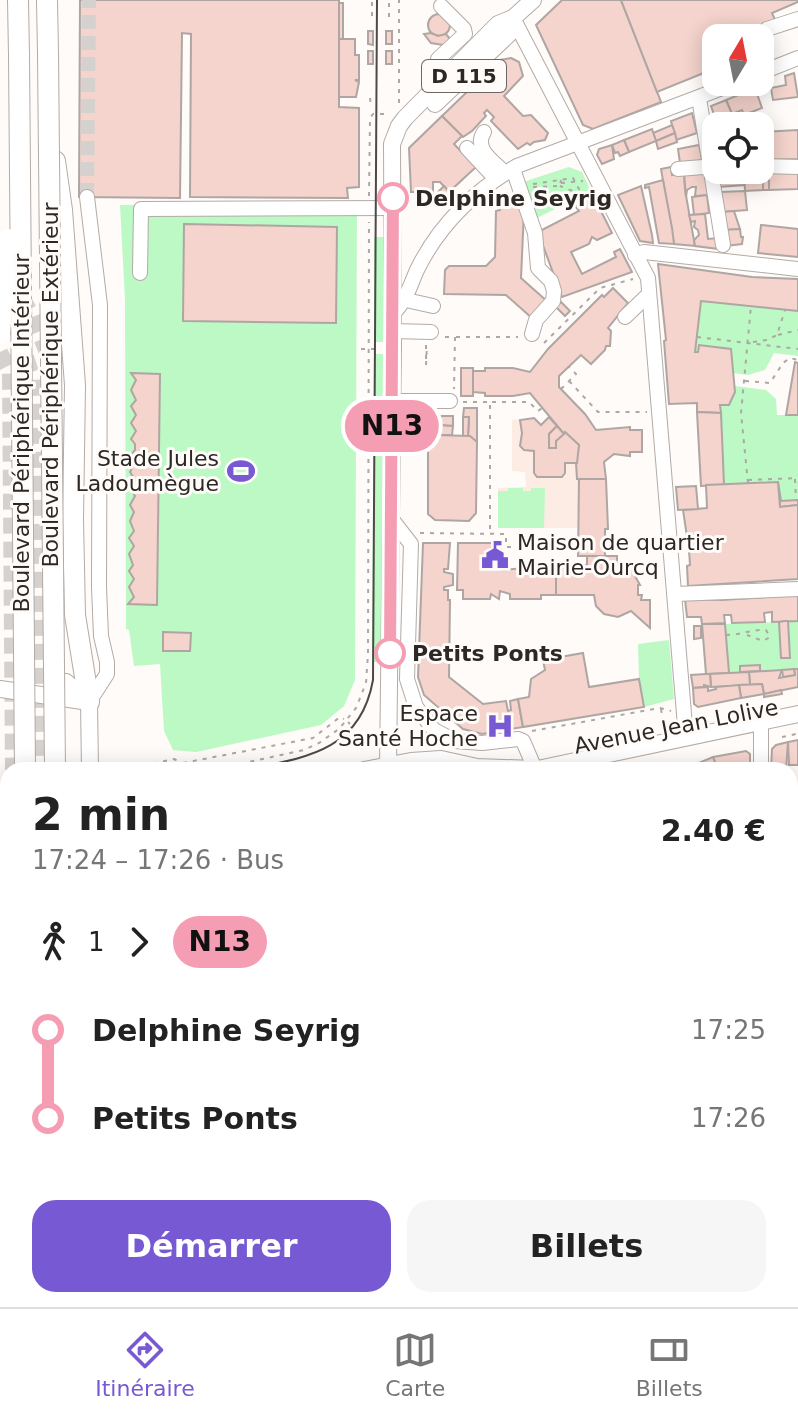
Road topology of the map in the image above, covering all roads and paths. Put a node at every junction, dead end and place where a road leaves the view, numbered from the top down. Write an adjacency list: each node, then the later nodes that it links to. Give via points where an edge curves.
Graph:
1 (18, 0): 24 (highway, Boulevard Périphérique Intérieur, bridge)
2 (47, 0): 23 (highway, Boulevard Périphérique Extérieur, bridge)
3 (372, 0): 8 (path)
4 (389, 0): 9 (path)
5 (399, 0): 19 (path)
6 (533, 0): 10 (main road, D 115)
7 (441, 6): 15 (street, via 465,34 438,59)
8 (372, 16)
9 (389, 17)
10 (513, 18): 15 (main road, D 115, via 498,24); 26 (street); 28 (main road, D 115, via 510,33 406,132)
11 (798, 19): 12 (street)
12 (774, 27)
13 (798, 58): 14 (street)
14 (774, 67)
15 (451, 73): 28 (main road, D 115, via 399,126)
16 (704, 96): 18 (street)
17 (370, 98): 20 (path)
18 (699, 98): 21 (street); 26 (street)
19 (399, 105)
20 (371, 106)
21 (702, 112)
22 (392, 114): 39 (path, via 370,118)
23 (48, 126): 93 (highway, bridge, via 59,180 75,385 75,615); 105 (highway, Boulevard Périphérique Extérieur, bridge)
24 (19, 131): 57 (highway, bridge); 104 (highway, Boulevard Périphérique Intérieur, bridge)
25 (484, 132): 33 (street, via 481,148)
26 (577, 145): 33 (street); 43 (street)
27 (467, 148): 33 (street)
28 (393, 155): 40 (main road, D 115)
29 (774, 166): 31 (street)
30 (702, 167): 32 (street)
31 (798, 167)
32 (678, 169)
33 (504, 173): 48 (street, via 456,212 418,269); 56 (street, via 535,233 538,268 554,291)
34 (586, 180): 36 (path)
35 (560, 183): 35 (path, via 528,186); 36 (path, via 573,178); 36 (path, via 573,191 579,189)
36 (578, 183)
37 (716, 184): 42 (street)
38 (87, 197): 93 (street, via 100,305 99,587 107,662 107,674)
39 (369, 204)
40 (393, 208): 45 (street, via 141,209); 53 (main road, D 115)
41 (369, 219): 65 (path)
42 (723, 245)
43 (635, 255): 44 (street); 47 (street, via 648,278)
44 (798, 269)
45 (140, 273)
46 (627, 280): 61 (path, via 600,288)
47 (649, 294): 52 (street); 88 (street)
48 (406, 300): 49 (street); 53 (street)
49 (433, 306)
50 (751, 306): 60 (path)
51 (785, 310): 58 (path)
52 (625, 317)
53 (393, 323): 55 (street); 75 (main road, D 115)
54 (798, 330): 58 (path)
55 (431, 332)
56 (533, 332): 61 (path); 74 (path, via 529,337 455,338)
57 (0, 334)
58 (777, 335): 60 (path)
59 (697, 337): 60 (path)
60 (748, 343): 63 (path); 71 (path)
61 (545, 344): 62 (path)
62 (549, 348)
63 (788, 348): 67 (path); 68 (path)
64 (361, 349): 65 (path)
65 (368, 349): 66 (path); 110 (path, via 366,683 339,729 304,750)
66 (389, 349)
67 (798, 349)
68 (790, 358): 69 (path); 71 (path, via 770,383)
69 (798, 360)
70 (569, 367): 72 (path, via 576,374)
71 (744, 380): 79 (path, via 747,482)
72 (569, 381): 73 (path); 78 (path, via 598,412)
73 (561, 389)
74 (453, 397): 75 (street); 76 (path)
75 (392, 401): 81 (main road, D 115)
76 (490, 402): 77 (path, via 529,402 538,411); 83 (path)
77 (542, 408)
78 (649, 412)
79 (796, 478): 80 (path)
80 (796, 500)
81 (390, 517): 111 (main road, D 115); 114 (street, via 411,544 407,679 416,707 434,730 455,741 523,741)
82 (411, 533): 83 (path)
83 (490, 533): 84 (path, via 506,534 506,547)
84 (578, 547)
85 (605, 547): 86 (path)
86 (660, 547)
87 (798, 589): 88 (street)
88 (675, 594): 103 (street)
89 (726, 635): 90 (path)
90 (747, 635): 90 (path, via 766,630 770,637 763,641)
91 (66, 682): 93 (main road)
92 (0, 689): 93 (main road)
93 (89, 702): 106 (main road)
94 (660, 708): 95 (path); 99 (path); 100 (path)
95 (676, 712)
96 (798, 714): 98 (main road, Avenue Jean Lolive)
97 (344, 719): 109 (path, via 313,738)
98 (761, 722): 103 (main road, Avenue Jean Lolive); 116 (street)
99 (664, 727)
100 (520, 732)
101 (796, 734): 102 (path)
102 (782, 737)
103 (686, 738): 115 (main road, Avenue Jean Lolive)
104 (25, 762)
105 (55, 762)
106 (90, 762)
107 (160, 762): 108 (path)
108 (180, 762)
109 (194, 762)
110 (249, 762)
111 (388, 762)
112 (423, 762): 113 (main road, Avenue Jean Lolive)
113 (454, 762)
114 (531, 762)
115 (572, 762)
116 (761, 762)

